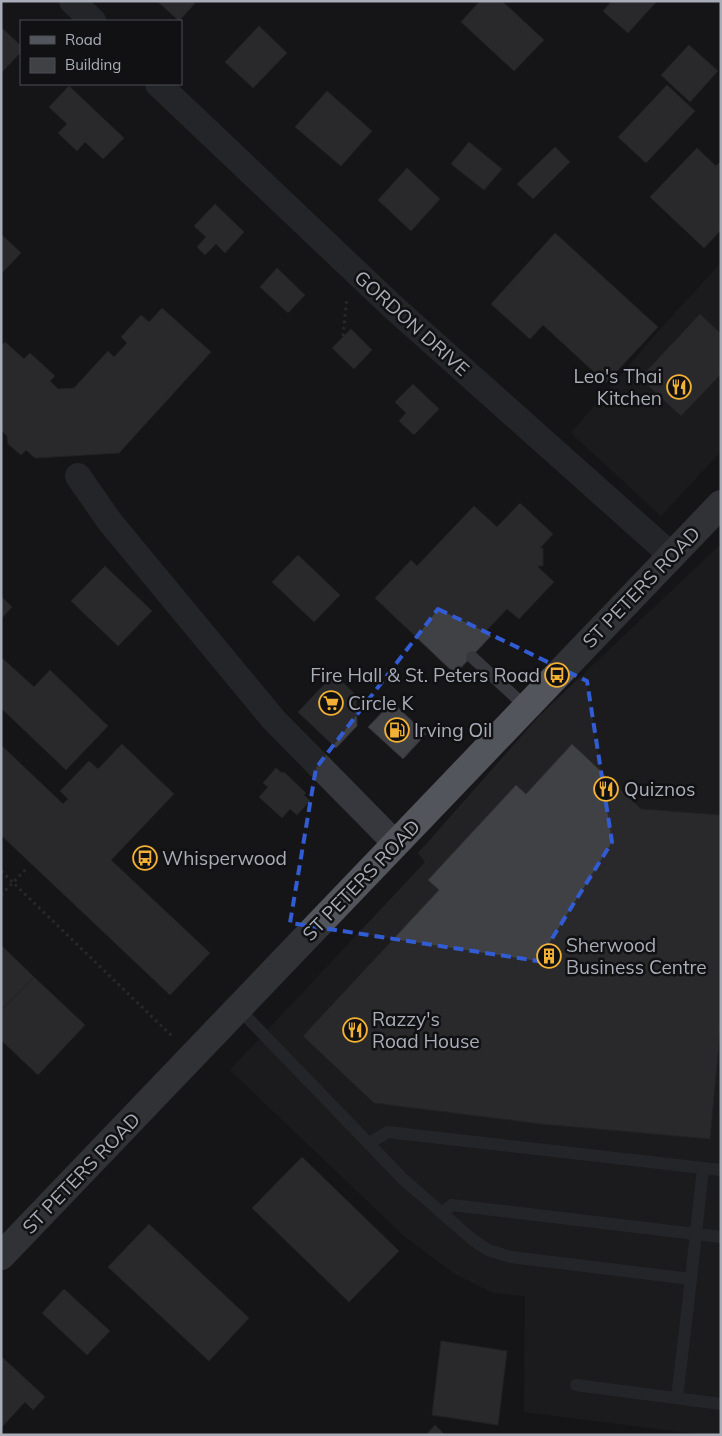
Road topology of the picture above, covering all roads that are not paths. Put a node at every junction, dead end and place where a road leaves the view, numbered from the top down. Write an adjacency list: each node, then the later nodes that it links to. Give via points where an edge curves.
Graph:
1 (72, 1): 2 (street)
2 (91, 20)
3 (159, 85): 6 (street, GORDON DRIVE, via 361,276)
4 (78, 476): 9 (street, via 110,522 274,720)
5 (721, 504): 6 (main road, ST PETERS ROAD)
6 (671, 556): 8 (main road, ST PETERS ROAD)
7 (472, 657): 8 (lane)
8 (526, 707): 9 (main road, ST PETERS ROAD)
9 (396, 844): 10 (main road, ST PETERS ROAD)
10 (238, 1008): 11 (lane); 17 (main road, ST PETERS ROAD)
11 (369, 1143): 12 (lane, via 388,1132); 14 (lane)
12 (703, 1168): 13 (lane); 15 (lane)
13 (721, 1170)
14 (442, 1213): 15 (lane, via 452,1205); 18 (lane, via 488,1250 511,1257)
15 (695, 1234): 16 (lane); 18 (lane)
16 (721, 1237)
17 (1, 1256)
18 (690, 1279): 20 (lane)
19 (576, 1385): 20 (lane)
20 (677, 1398): 21 (lane)
21 (721, 1404)

